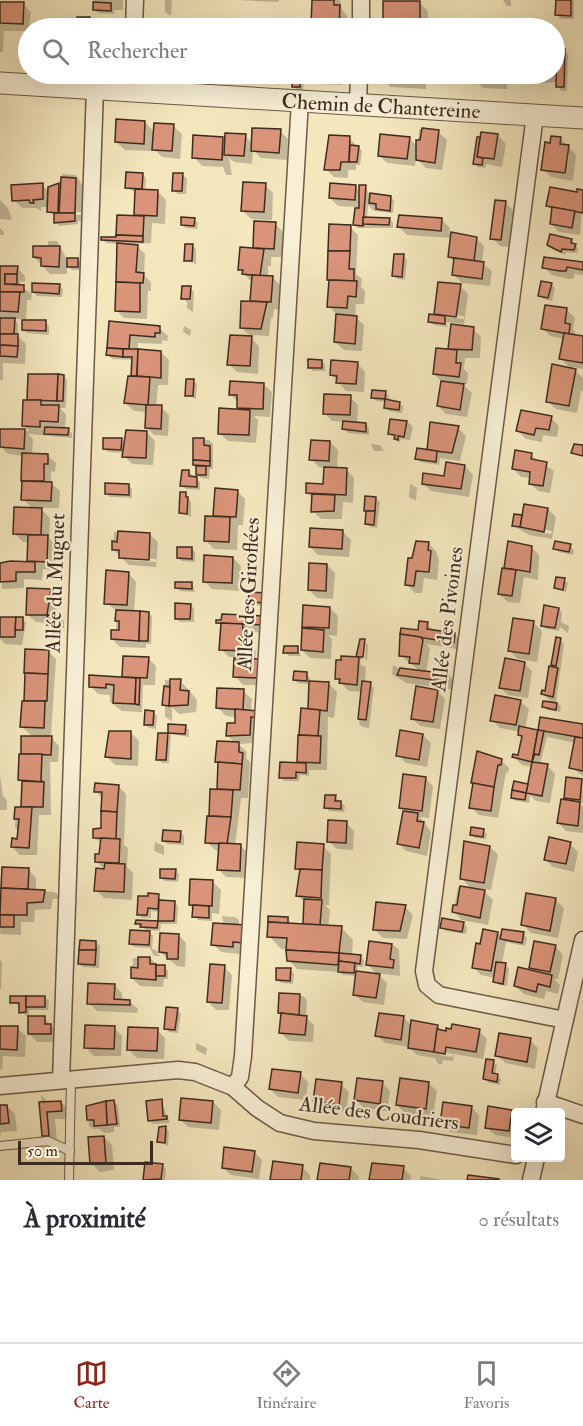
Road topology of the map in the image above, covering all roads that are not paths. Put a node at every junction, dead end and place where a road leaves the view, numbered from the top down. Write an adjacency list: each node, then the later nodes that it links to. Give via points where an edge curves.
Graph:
1 (135, 0): 3 (street)
2 (361, 0): 4 (street)
3 (134, 18)
4 (361, 18)
5 (0, 83): 6 (street, Chemin de Chantereine)
6 (18, 84)
7 (19, 84): 11 (street, Chemin de Chantereine)
8 (120, 84): 11 (street, Chemin de Chantereine)
9 (150, 84): 12 (street, Chemin de Chantereine)
10 (359, 84): 13 (street)
11 (95, 88): 18 (street, Allée du Muguet)
12 (300, 101): 13 (street, Chemin de Chantereine); 20 (street, Allée des Giroflées, via 243,1056 240,1077)
13 (358, 104): 14 (street, Chemin de Chantereine)
14 (535, 115): 15 (street, Chemin de Chantereine); 17 (street, Allée des Pivoines, via 424,971 427,985 439,995)
15 (583, 118)
16 (583, 940): 17 (street)
17 (565, 1020): 21 (street)
18 (66, 1080): 19 (street, Allée des Coudriers); 20 (street, Allée des Coudriers, via 178,1070 195,1072); 24 (lane)
19 (0, 1086)
20 (232, 1087): 25 (street, Allée des Coudriers, via 280,1123 314,1131 419,1140)
21 (544, 1107): 22 (street)
22 (583, 1115)
23 (0, 1146): 24 (lane, via 48,1141)
24 (70, 1151): 27 (lane)
25 (511, 1154)
26 (533, 1162): 28 (street)
27 (69, 1180)
28 (531, 1180)

